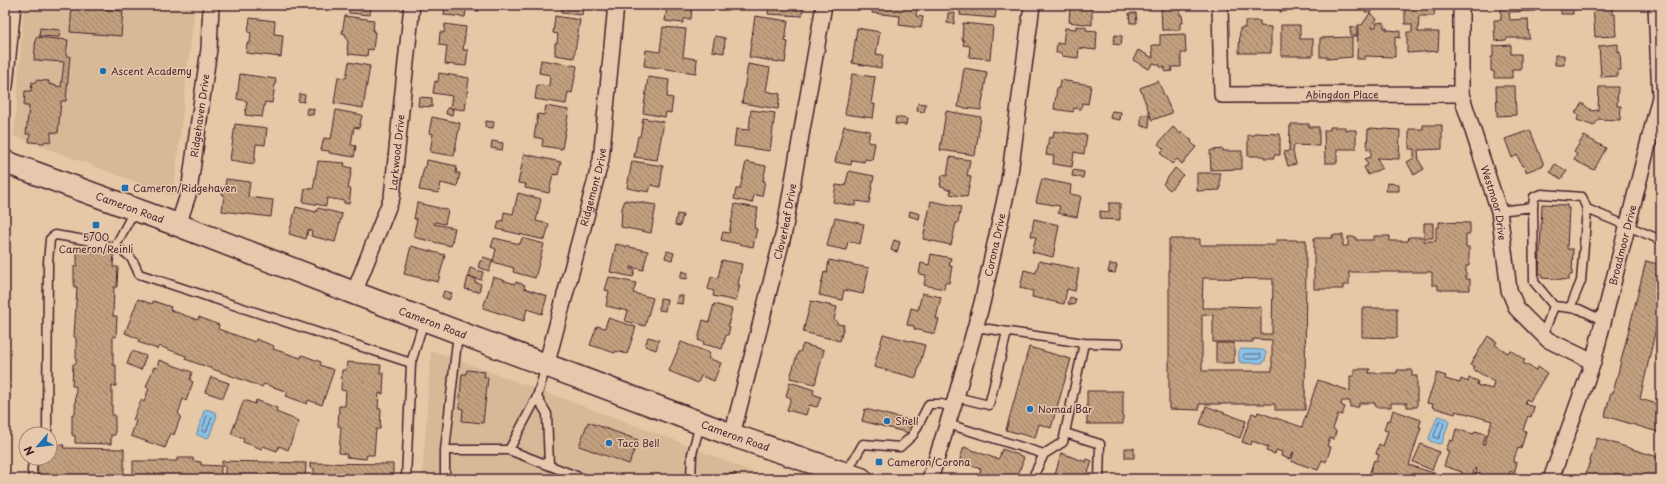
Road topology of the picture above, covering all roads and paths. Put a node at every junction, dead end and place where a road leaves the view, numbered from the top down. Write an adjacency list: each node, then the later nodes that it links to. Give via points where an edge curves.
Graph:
1 (13, 5): 10 (street)
2 (211, 5): 17 (street, Ridgehaven Drive, via 208,49 189,192)
3 (412, 5): 21 (street, Larkwood Drive, via 392,197)
4 (616, 5): 34 (street, Ridgemont Drive, via 601,160)
5 (824, 5): 41 (street, Cloverleaf Drive, via 784,232)
6 (1032, 5): 26 (street, Corona Drive, via 1009,181)
7 (1220, 5): 11 (street, Abingdon Place, via 1222,95)
8 (1461, 5): 11 (street, Westmoor Drive)
9 (1656, 5): 18 (street, Broadmoor Drive, via 1660,97)
10 (5, 86)
11 (1461, 94): 16 (street, Westmoor Drive)
12 (5, 162): 14 (main road, Cameron Road)
13 (1533, 207): 15 (lane, via 1534,197 1542,194 1582,198); 16 (lane); 22 (lane, via 1534,282)
14 (135, 209): 17 (main road, Cameron Road); 20 (lane)
15 (1587, 209): 18 (lane); 23 (lane, via 1581,281)
16 (1499, 211): 29 (street, Westmoor Drive, via 1510,290 1517,309)
17 (178, 225): 21 (main road, Cameron Road)
18 (1627, 227): 19 (lane); 25 (street, Broadmoor Drive)
19 (1661, 240)
20 (115, 248): 33 (lane, via 128,256 136,265 139,274); 39 (lane, via 55,234 50,239)
21 (354, 293): 24 (main road, Cameron Road)
22 (1554, 306): 23 (lane); 29 (lane)
23 (1570, 308): 25 (lane)
24 (424, 319): 27 (main road, Cameron Road); 33 (lane)
25 (1604, 321): 32 (street, Broadmoor Drive)
26 (975, 327): 28 (lane); 36 (street, Corona Drive)
27 (458, 332): 34 (main road, Cameron Road); 42 (lane)
28 (1007, 332): 30 (lane); 36 (lane, via 989,405)
29 (1543, 335): 32 (street, Westmoor Drive, via 1548,340)
30 (1084, 343): 31 (lane); 40 (lane)
31 (1118, 344)
32 (1593, 362): 56 (street, Broadmoor Drive)
33 (411, 363): 49 (lane)
34 (546, 366): 35 (lane); 37 (main road, Cameron Road)
35 (537, 397): 43 (lane); 45 (lane, via 547,414)
36 (954, 402): 38 (street, Corona Drive); 47 (lane, via 929,404 913,435 900,447 862,444)
37 (700, 423): 41 (main road, Cameron Road); 52 (lane, via 692,454)
38 (948, 424): 44 (lane); 53 (street, Corona Drive)
39 (47, 426)
40 (1065, 433): 44 (lane, via 1063,442); 55 (lane, via 1100,444)
41 (732, 435): 47 (main road, Cameron Road)
42 (445, 450): 43 (lane); 50 (lane)
43 (510, 450): 45 (lane)
44 (1044, 454): 54 (lane)
45 (549, 465): 51 (lane)
46 (33, 466): 48 (lane)
47 (850, 477)
48 (34, 479)
49 (406, 479)
50 (445, 479)
51 (584, 479)
52 (691, 479)
53 (930, 479)
54 (1032, 479)
55 (1099, 479)
56 (1551, 479)

